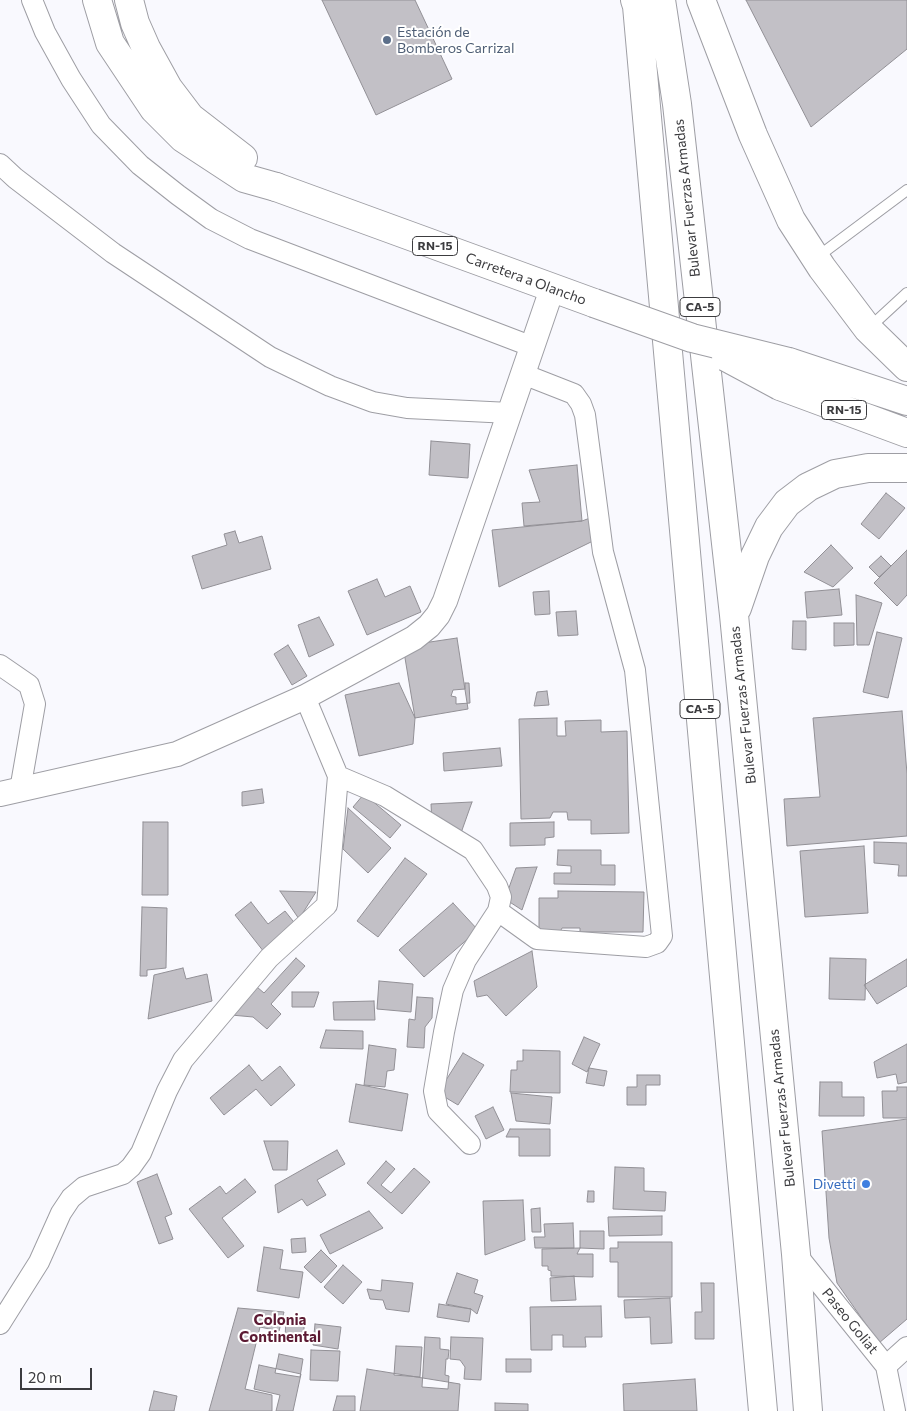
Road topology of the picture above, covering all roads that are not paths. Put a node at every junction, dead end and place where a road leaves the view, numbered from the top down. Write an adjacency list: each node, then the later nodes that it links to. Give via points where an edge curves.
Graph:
1 (32, 0): 13 (street, via 71,79 101,125 140,165 178,196 250,239)
2 (97, 0): 7 (main road, Carretera a Olancho, via 110,43 154,109 183,138 244,178)
3 (129, 0): 7 (main road, via 146,48 168,88 190,117)
4 (701, 0): 9 (main road, via 753,135 791,220)
5 (641, 2): 21 (main road, Bulevar Fuerzas Armadas / CA-5, via 677,104); 32 (main road, Bulevar Fuerzas Armadas / CA-5)
6 (0, 164): 18 (street, via 114,253 270,357 330,386 373,402 407,408)
7 (276, 187): 10 (main road, Carretera a Olancho / RN-15)
8 (907, 190): 9 (lane)
9 (815, 258): 12 (main road)
10 (552, 289): 13 (street); 16 (main road, Carretera a Olancho / RN-15, bridge)
11 (907, 293): 12 (lane)
12 (868, 329): 14 (main road)
13 (533, 347): 15 (street)
14 (907, 367)
15 (523, 374): 18 (street); 26 (street, via 574,394 586,415 603,552 635,670 662,936 657,943 646,947 537,939)
16 (784, 374): 17 (main road, Carretera a Olancho / RN-15); 19 (main road, Carretera a Olancho / RN-15)
17 (907, 401)
18 (510, 413): 23 (street, via 438,615 414,638)
19 (907, 433)
20 (907, 468): 21 (main road, via 868,468 835,474 808,487 787,504 769,527 755,556)
21 (734, 615): 28 (main road, Bulevar Fuerzas Armadas / CA-5)
22 (0, 665): 25 (street, via 29,685 35,704)
23 (305, 697): 24 (street); 25 (street, via 177,754)
24 (338, 776): 26 (street, via 385,796 473,850 497,886 501,897); 29 (street, via 327,905 269,958 183,1060 131,1167 122,1174 84,1187 71,1198 61,1212 39,1262)
25 (10, 792)
26 (498, 911): 27 (street, via 466,960 453,990 434,1091 438,1111)
27 (470, 1144)
28 (796, 1254): 31 (street, Paseo Goliat); 33 (main road, Bulevar Fuerzas Armadas / CA-5)
29 (0, 1324)
30 (907, 1347): 31 (street, Paseo Goliat)
31 (886, 1366): 34 (street)
32 (763, 1411)
33 (808, 1411)
34 (895, 1411)

